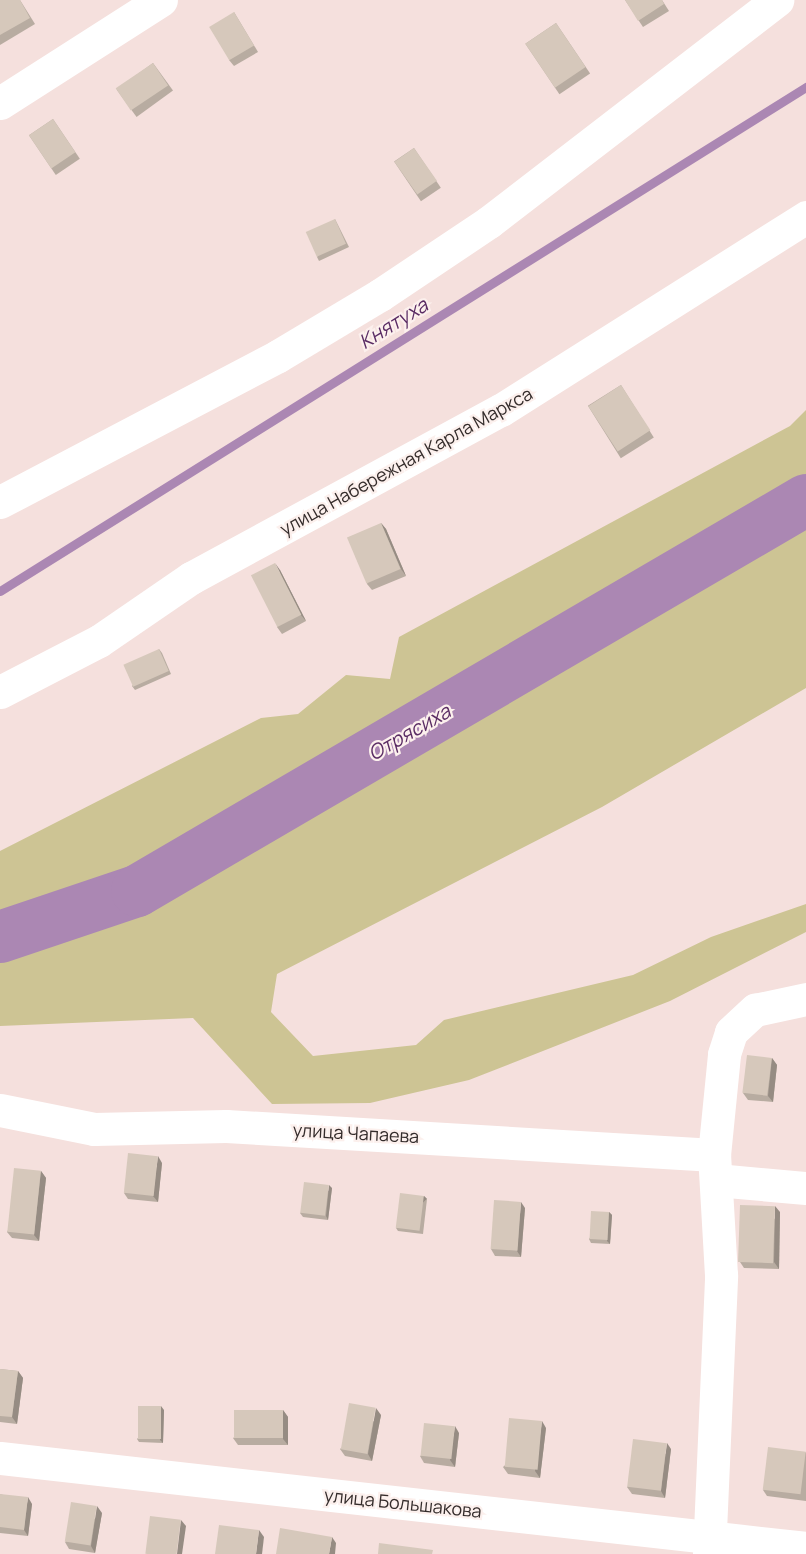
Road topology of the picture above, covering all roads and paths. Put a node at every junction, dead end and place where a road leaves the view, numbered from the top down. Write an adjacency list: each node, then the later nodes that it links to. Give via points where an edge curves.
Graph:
1 (161, 0): 3 (street)
2 (777, 0): 5 (street, via 489,222 380,295 278,356)
3 (0, 103)
4 (806, 218): 6 (street, улица Набережная Карла Маркса, via 501,410 191,578 99,641)
5 (0, 502)
6 (0, 692)
7 (806, 999): 9 (street, via 755,1010 731,1032 724,1054)
8 (0, 1110): 9 (street, улица Чапаева, via 94,1129 226,1126)
9 (715, 1167): 10 (street, улица Чапаева); 12 (street, via 721,1275)
10 (806, 1188)
11 (0, 1458): 12 (street, улица Большакова)
12 (709, 1546): 13 (street, улица Большакова)
13 (806, 1548)

